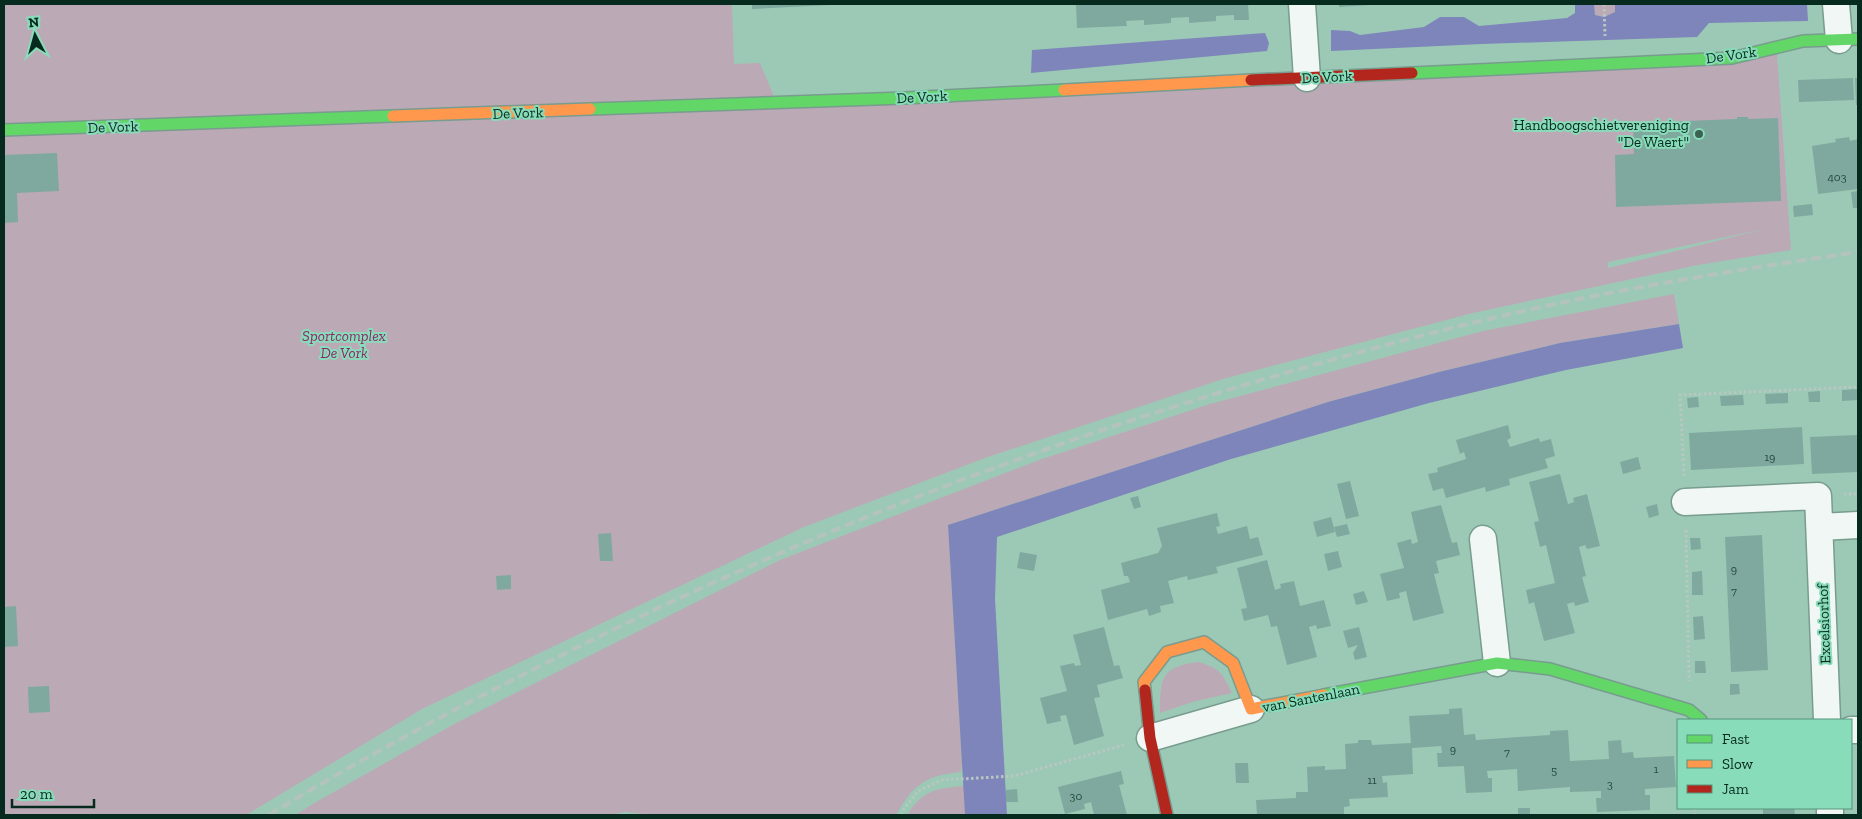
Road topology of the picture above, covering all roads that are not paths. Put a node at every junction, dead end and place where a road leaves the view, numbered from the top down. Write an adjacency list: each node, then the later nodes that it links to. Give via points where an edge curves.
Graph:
1 (1302, 4): 4 (street)
2 (1836, 4): 3 (street, De Vork)
3 (1848, 39): 4 (street, De Vork, via 1803,41 1732,58)
4 (1307, 78): 5 (street, De Vork, via 848,101)
5 (4, 130)
6 (1685, 502): 8 (street, Excelsiorhof, via 1818,496)
7 (1858, 525): 8 (street)
8 (1820, 527): 13 (street, Excelsiorhof)
9 (1483, 539): 10 (street)
10 (1497, 663): 11 (street, van Santenlaan); 12 (street, van Santenlaan, via 1550,669 1689,710)
11 (1247, 711): 14 (street, van Santenlaan); 14 (street, van Santenlaan, via 1233,664 1204,642 1167,652 1144,682)
12 (1701, 719)
13 (1827, 719)
14 (1150, 738): 15 (street, van Santenlaan)
15 (1167, 815)

